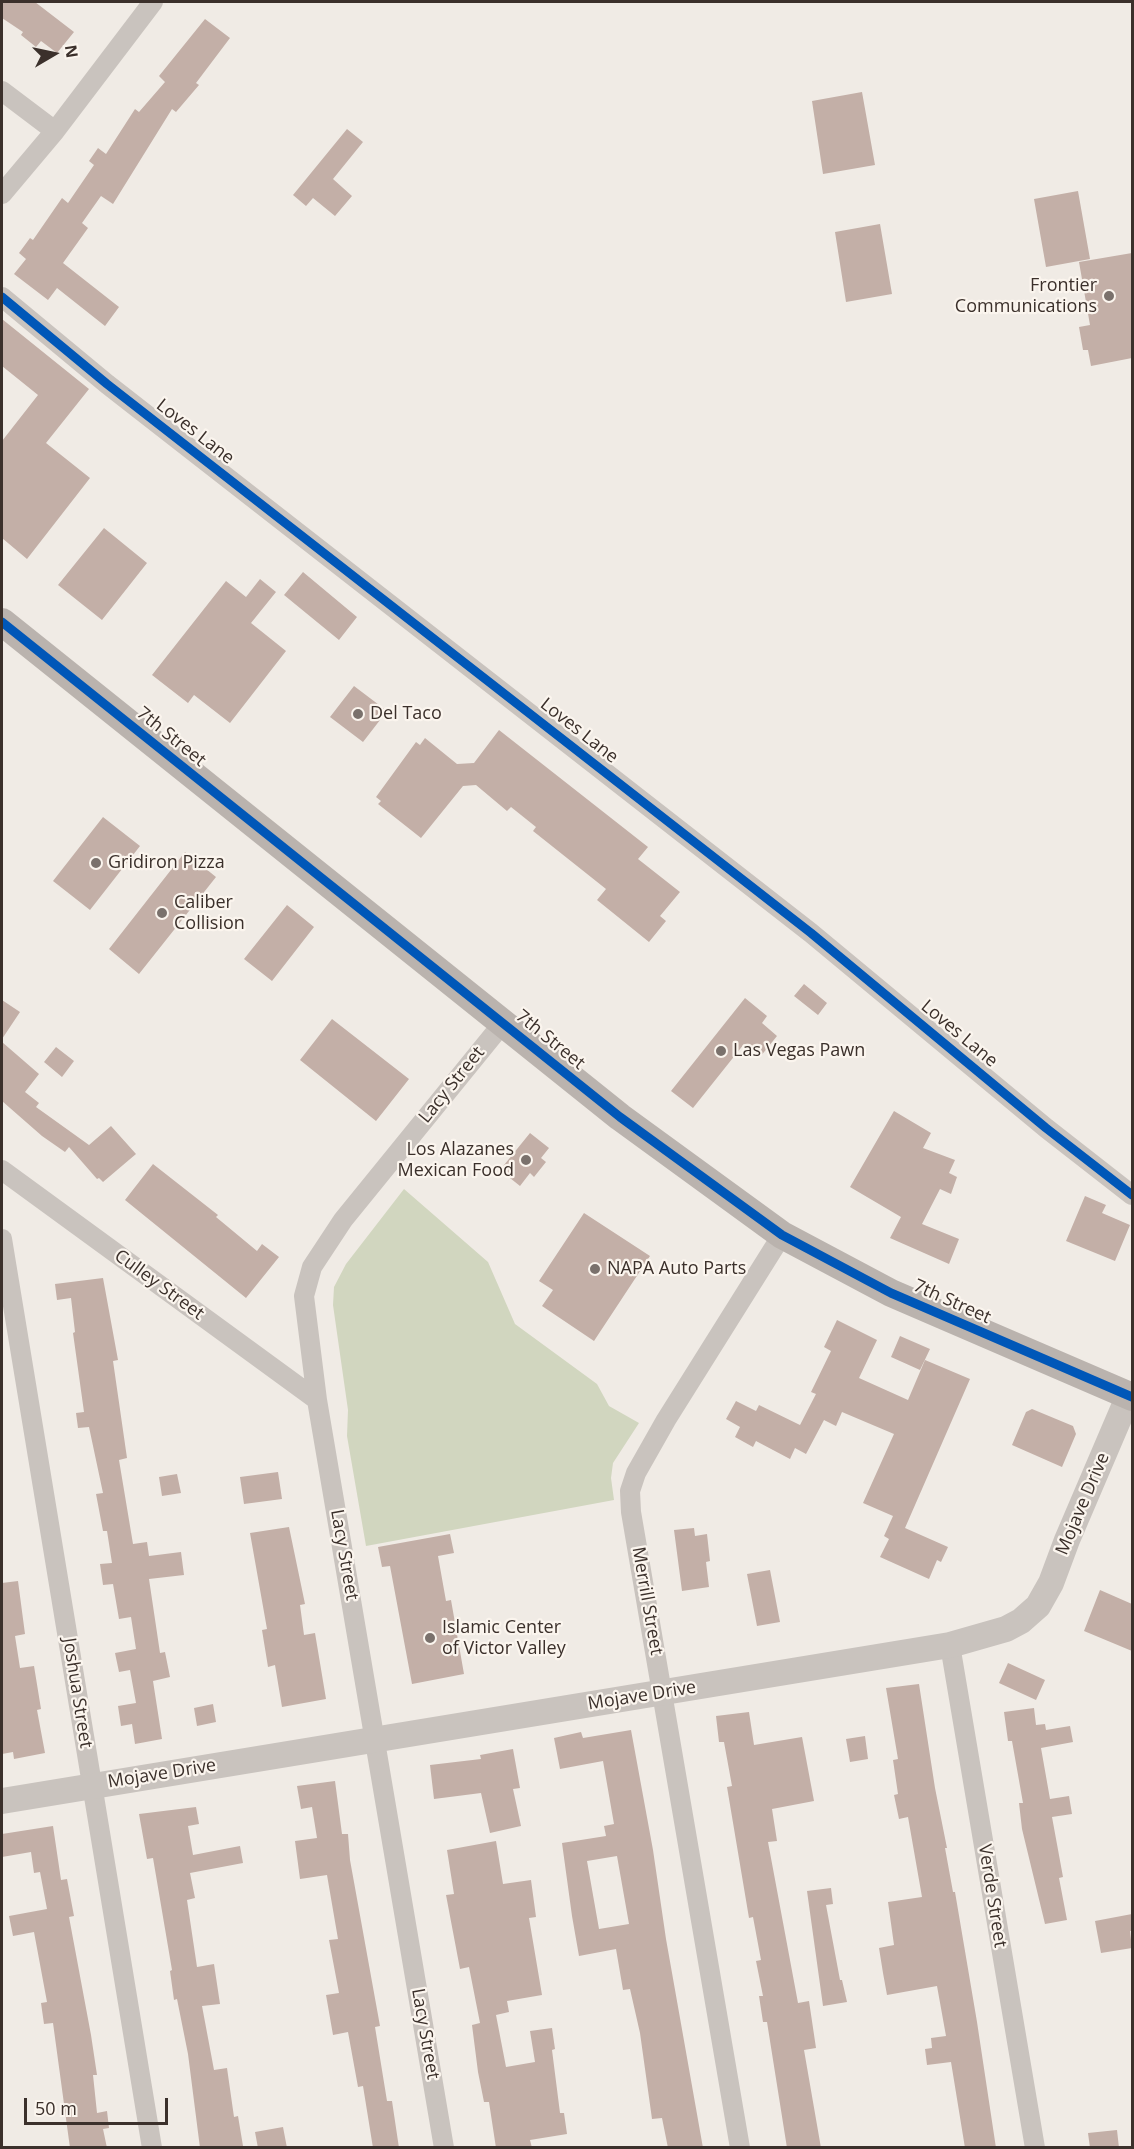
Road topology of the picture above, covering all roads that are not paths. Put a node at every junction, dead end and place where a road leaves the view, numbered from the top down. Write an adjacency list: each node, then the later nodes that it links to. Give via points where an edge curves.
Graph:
1 (153, 2): 3 (street)
2 (2, 91): 3 (street)
3 (55, 131): 4 (street)
4 (2, 194)
5 (2, 297): 9 (street, Loves Lane, via 107,384 811,933)
6 (2, 622): 7 (main road, 7th Street)
7 (502, 1023): 10 (main road, 7th Street, via 620,1117); 13 (street, Lacy Street, via 343,1220 312,1268 304,1296)
8 (2, 1170): 13 (street, Culley Street)
9 (1132, 1195)
10 (782, 1235): 12 (main road, 7th Street, via 891,1293); 15 (street, Merrill Street, via 666,1420 630,1491)
11 (2, 1239): 17 (street, Joshua Street)
12 (1131, 1393): 14 (street, Mojave Drive, via 1038,1606 1006,1629)
13 (317, 1400): 16 (street, Lacy Street)
14 (950, 1645): 15 (street, Mojave Drive); 22 (street, Verde Street)
15 (662, 1692): 16 (street, Mojave Drive); 21 (street, Merrill Street)
16 (376, 1740): 17 (street, Mojave Drive); 20 (street, Lacy Street)
17 (93, 1786): 18 (street, Mojave Drive); 19 (street, Joshua Street)
18 (2, 1801)
19 (152, 2148)
20 (444, 2148)
21 (740, 2148)
22 (1035, 2148)

